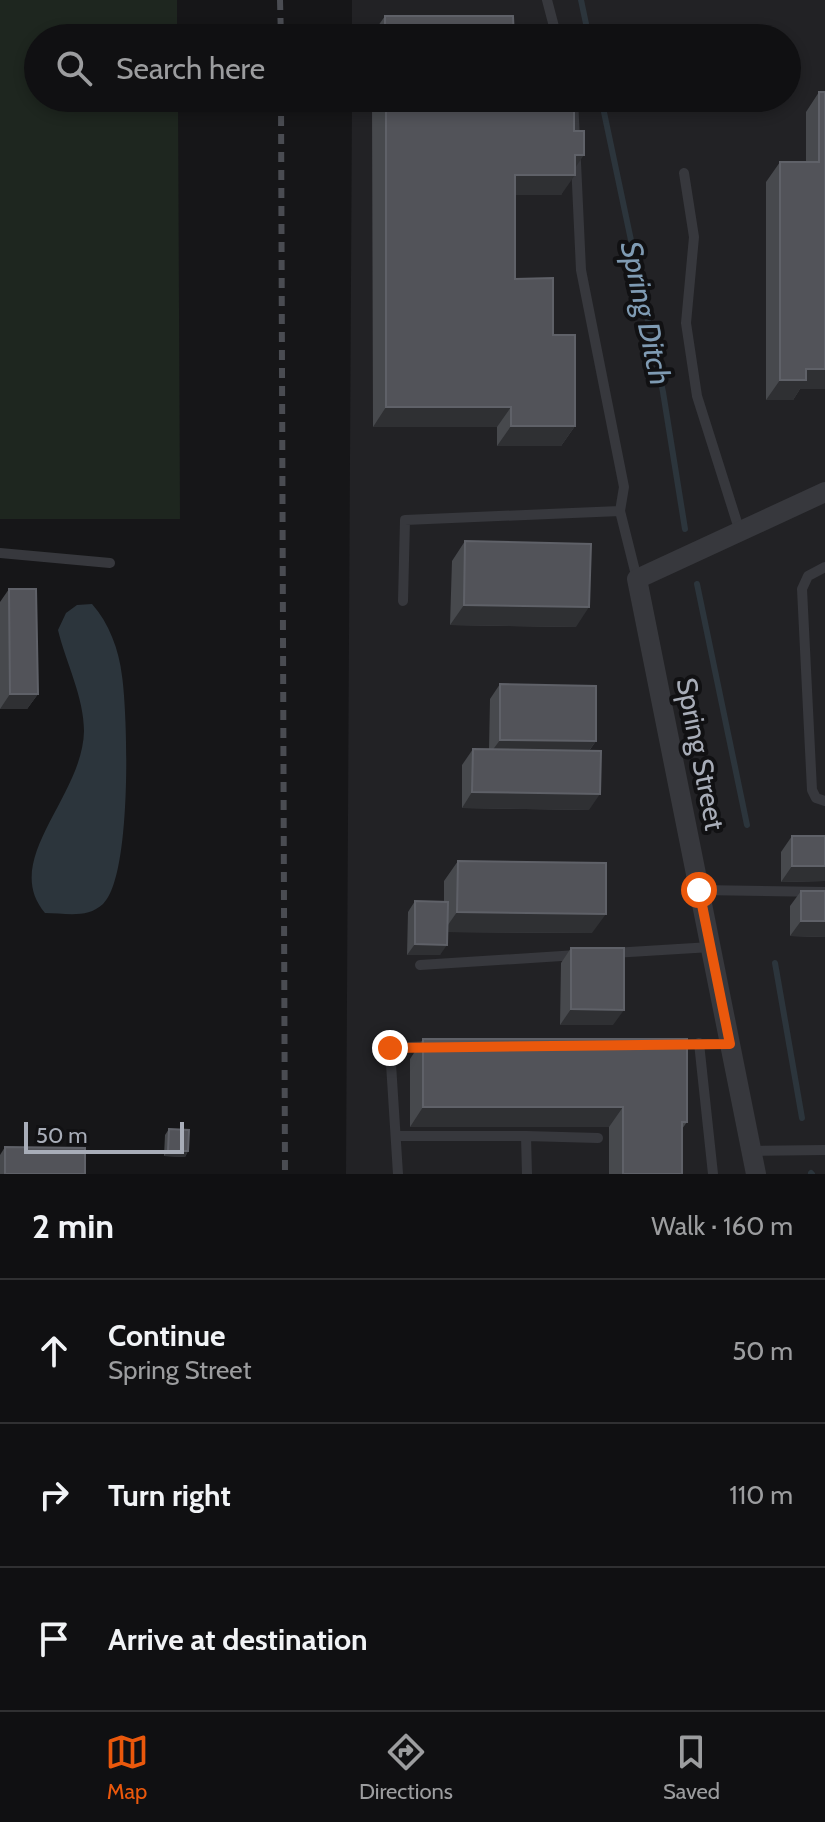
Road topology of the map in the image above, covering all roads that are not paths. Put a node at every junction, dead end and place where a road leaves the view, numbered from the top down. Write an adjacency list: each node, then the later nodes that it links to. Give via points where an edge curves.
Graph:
1 (547, 0): 2 (lane)
2 (553, 24)
3 (574, 112): 6 (lane, via 581,270 624,487)
4 (684, 173): 7 (lane, via 694,237 686,323 697,396)
5 (825, 492): 7 (street)
6 (620, 511): 11 (lane); 12 (lane, via 405,520)
7 (740, 532): 11 (street)
8 (0, 553): 9 (lane)
9 (110, 563)
10 (825, 567): 13 (lane, via 808,576 802,589 812,790)
11 (637, 579): 14 (street, Spring Street)
12 (403, 601)
13 (825, 801)
14 (699, 890): 15 (lane); 16 (street, Spring Street)
15 (825, 892)
16 (711, 947): 17 (lane); 22 (street, Spring Street)
17 (603, 953)
18 (588, 954): 19 (lane)
19 (420, 965)
20 (699, 1043): 21 (lane); 22 (lane); 31 (lane)
21 (668, 1044)
22 (730, 1044): 28 (street, Spring Street)
23 (437, 1046): 24 (lane, via 390,1048)
24 (396, 1136): 25 (lane); 29 (lane)
25 (526, 1136): 26 (lane); 30 (lane)
26 (598, 1138)
27 (825, 1150): 28 (lane)
28 (751, 1151): 32 (street, Spring Street)
29 (398, 1174)
30 (527, 1174)
31 (713, 1174)
32 (756, 1174)

